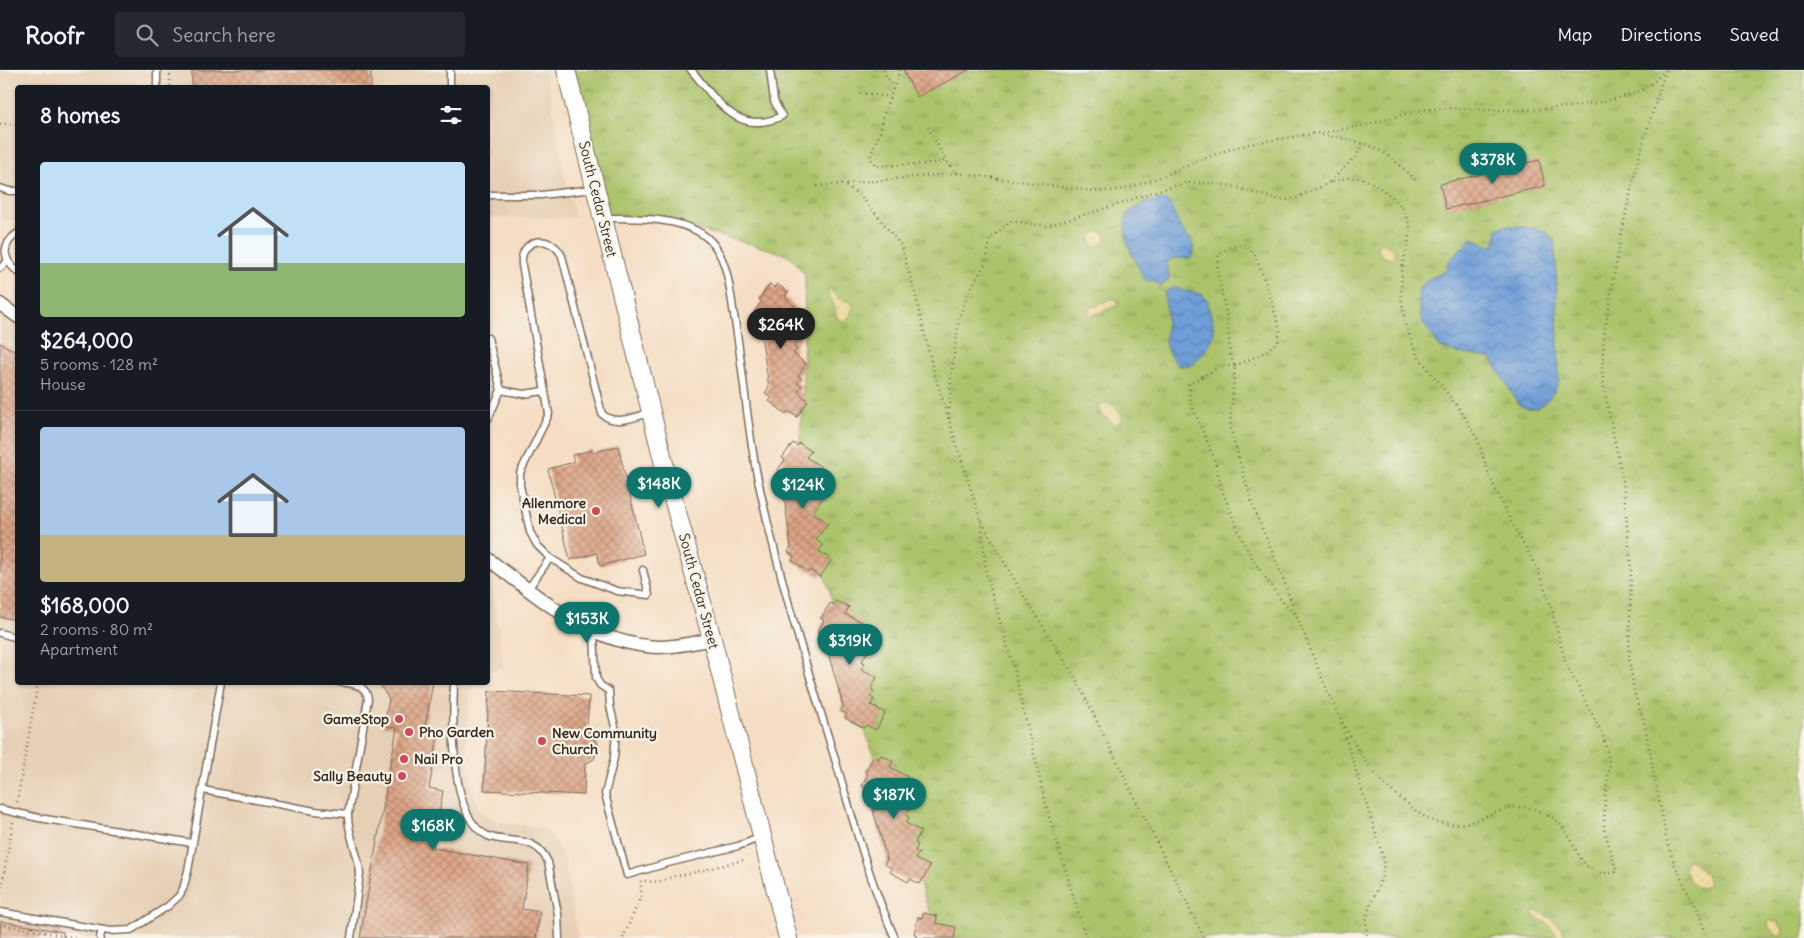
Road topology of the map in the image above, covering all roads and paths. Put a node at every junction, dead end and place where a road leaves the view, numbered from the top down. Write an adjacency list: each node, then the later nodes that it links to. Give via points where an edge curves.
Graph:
1 (157, 70): 10 (lane)
2 (170, 70): 11 (path)
3 (450, 70): 12 (lane)
4 (566, 70): 28 (main road, South Cedar Street)
5 (691, 70): 9 (lane, via 730,112 744,121 759,123 782,116 774,101)
6 (884, 70): 13 (path)
7 (900, 70): 13 (path)
8 (1666, 70): 19 (path, via 1643,90 1619,99 1536,109 1461,107 1423,110); 83 (path, via 1638,159 1621,235 1604,334 1602,373 1623,481 1631,568 1629,659 1635,696 1644,721 1667,842)
9 (771, 71)
10 (157, 85)
11 (170, 85)
12 (450, 85)
13 (893, 88): 15 (path)
14 (860, 94): 15 (path)
15 (890, 97): 21 (path, via 870,158 877,166)
16 (0, 124): 17 (path)
17 (15, 124)
18 (928, 127): 21 (path)
19 (1318, 134): 20 (path); 22 (path, via 1228,150 1116,190 1094,191)
20 (1364, 144): 23 (path, via 1391,158); 24 (path)
21 (946, 161): 22 (path)
22 (957, 173): 25 (path)
23 (1415, 180)
24 (1328, 183): 44 (path, via 1286,200 1214,183 1186,183 1047,226 1010,221 990,239 986,262 968,293 959,319); 59 (path, via 1361,178 1375,184 1402,208 1410,225 1402,267 1405,324 1417,355 1461,411 1478,440 1488,475 1538,570 1551,606 1564,661 1603,736 1610,764 1604,829 1617,872 1594,871 1582,862 1559,823 1541,812 1504,808 1475,821 1458,824 1440,823 1422,816 1383,783)
25 (842, 184): 26 (path); 44 (path, via 858,193 902,246 932,366)
26 (817, 186)
27 (0, 188): 29 (lane)
28 (595, 188): 30 (lane, via 541,195); 31 (main road, South Cedar Street)
29 (15, 191)
30 (490, 195)
31 (602, 218): 42 (main road, South Cedar Street); 79 (lane, via 650,219 689,227 705,236 720,256 736,324 757,475 779,566 862,847)
32 (15, 235): 33 (lane, via 7,244)
33 (7, 262): 34 (lane); 35 (lane)
34 (0, 268)
35 (15, 269)
36 (0, 304): 37 (street)
37 (15, 315)
38 (490, 346): 40 (lane)
39 (1235, 366): 39 (path, via 1265,352 1278,341 1280,330 1255,255 1246,245 1230,247 1219,254 1217,269 1227,317 1230,355); 50 (path, via 1230,427 1240,468); 50 (path, via 1222,366 1189,384 1191,403 1243,542 1275,592)
40 (501, 390): 41 (lane, via 524,394); 43 (lane)
41 (544, 391): 42 (lane, via 521,262 527,248 541,242 554,245 562,256 602,414 618,420); 46 (lane, via 549,414 519,480 530,532)
42 (652, 412): 54 (main road, South Cedar Street)
43 (490, 415)
44 (949, 419): 45 (path)
45 (980, 519): 80 (path, via 986,573 1014,669 1046,806); 81 (path, via 1076,679)
46 (550, 558): 48 (lane, via 582,578 606,588 649,594); 49 (lane)
47 (490, 560): 49 (street)
48 (643, 570)
49 (528, 589): 51 (street, via 558,612)
50 (1298, 617): 59 (path)
51 (594, 632): 54 (street, via 619,641 654,646); 67 (lane, via 595,676 600,685 609,690 616,731 614,758 605,794 627,875)
52 (0, 633): 53 (lane)
53 (15, 637)
54 (712, 640): 64 (main road, South Cedar Street)
55 (37, 685): 62 (path)
56 (220, 685): 60 (lane)
57 (356, 685): 63 (lane, via 361,686 368,699)
58 (454, 685): 76 (lane, via 452,730 456,770 468,816 472,824 489,837 523,842 545,855 558,914)
59 (1339, 717): 82 (path, via 1383,857 1381,880 1366,917)
60 (203, 790): 63 (lane); 65 (lane)
61 (0, 809): 62 (lane)
62 (15, 813): 65 (lane); 69 (path)
63 (348, 814): 75 (lane, via 360,874)
64 (762, 837): 67 (lane); 78 (main road, South Cedar Street)
65 (192, 843): 72 (lane, via 179,896 131,930)
66 (743, 860): 68 (path, via 658,882)
67 (641, 872): 68 (path)
68 (642, 881): 77 (path, via 641,896)
69 (0, 897)
70 (0, 912): 72 (lane)
71 (0, 924): 73 (path)
72 (102, 930): 74 (lane)
73 (76, 938)
74 (100, 938)
75 (351, 938)
76 (559, 938)
77 (623, 938)
78 (788, 938)
79 (894, 938)
80 (1086, 938)
81 (1204, 938)
82 (1368, 938)
83 (1706, 938)

